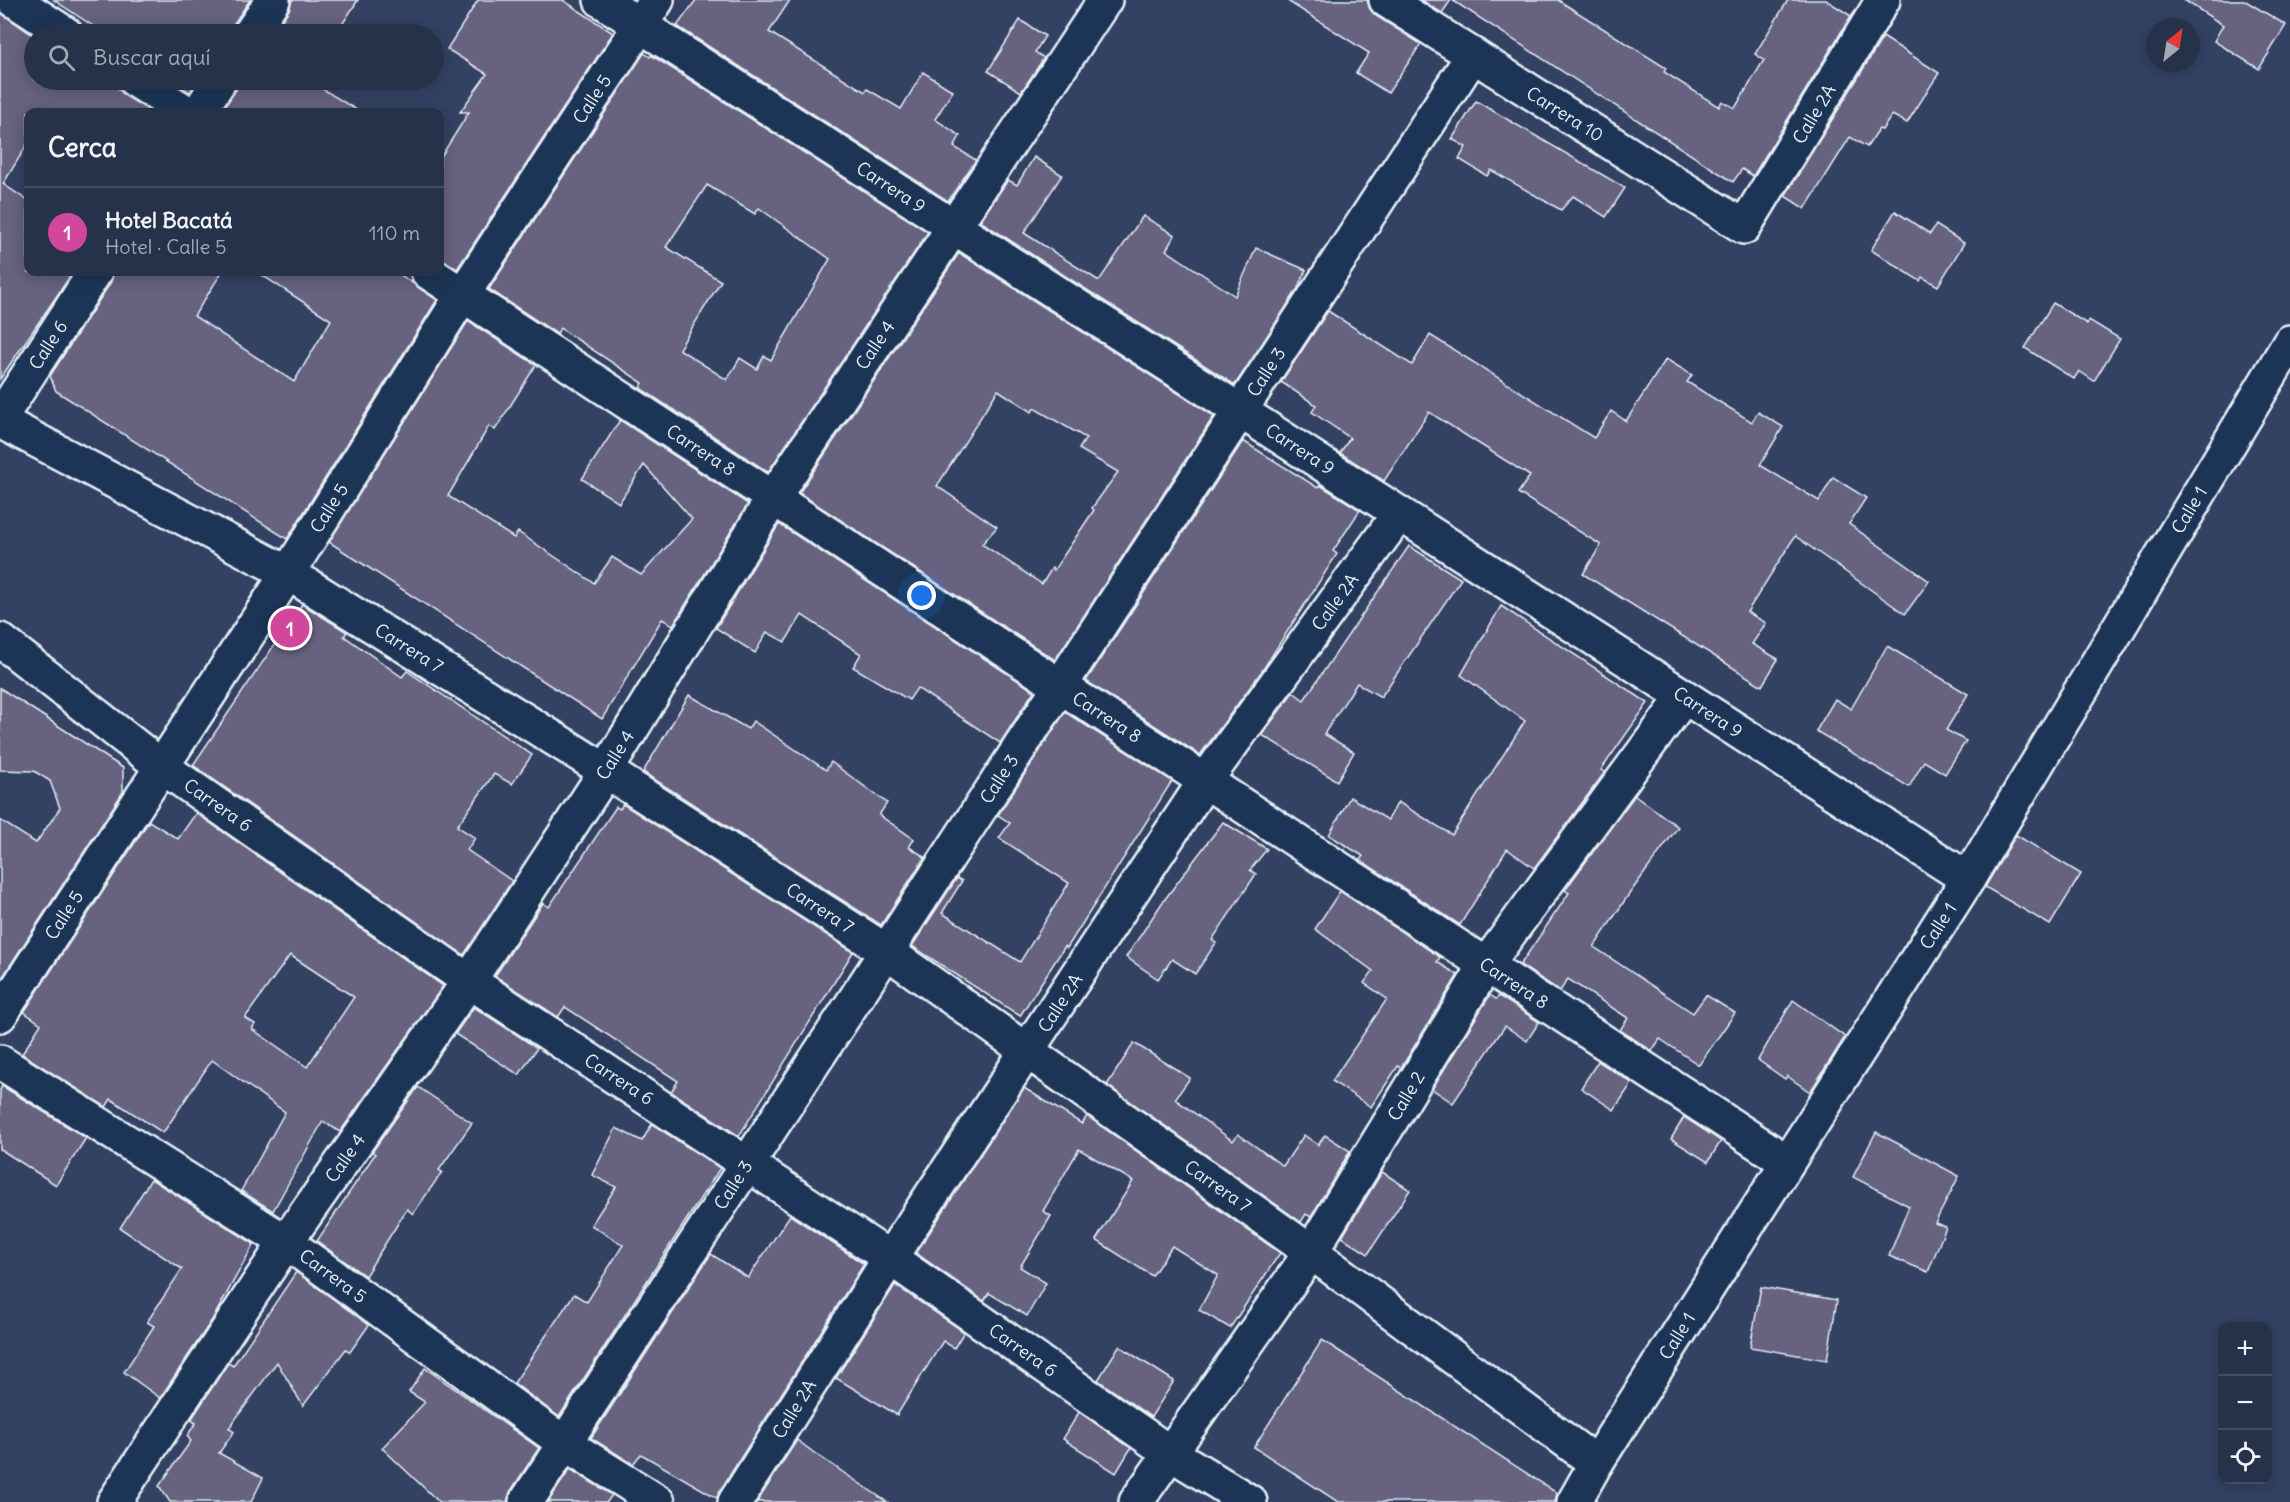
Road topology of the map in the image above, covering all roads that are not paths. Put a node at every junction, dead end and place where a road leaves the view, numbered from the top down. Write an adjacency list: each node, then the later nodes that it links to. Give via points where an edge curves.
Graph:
1 (14, 0): 8 (street)
2 (273, 0): 9 (street)
3 (601, 0): 7 (street, Carrera 9)
4 (1105, 0): 15 (street, Calle 4)
5 (1386, 0): 10 (street, Carrera 10)
6 (1882, 0): 16 (street, Calle 2A)
7 (649, 13): 15 (street, Carrera 9); 19 (street, Calle 5)
8 (51, 24)
9 (257, 24)
10 (1473, 55): 16 (street, Carrera 10); 21 (street, Calle 3)
11 (151, 90): 13 (street)
12 (213, 90): 14 (street)
13 (180, 108)
14 (202, 108)
15 (954, 227): 21 (street, Carrera 9); 23 (street, Calle 4)
16 (1744, 227)
17 (92, 276): 22 (street, Calle 6)
18 (434, 276): 19 (street, Carrera 8)
19 (463, 294): 23 (street, Carrera 8); 25 (street, Calle 5)
20 (2290, 342): 32 (street, Calle 1)
21 (1240, 411): 24 (street, Carrera 9); 27 (street, Calle 3)
22 (0, 419): 25 (street, Carrera 7)
23 (773, 498): 27 (street, Carrera 8); 30 (street, Calle 4)
24 (1399, 514): 28 (street, Carrera 9); 31 (street, Calle 2A)
25 (288, 573): 29 (street, Calle 5); 30 (street, Carrera 7)
26 (0, 640): 29 (street, Carrera 6)
27 (1060, 686): 31 (street, Carrera 8); 33 (street, Calle 3)
28 (1684, 697): 32 (street, Carrera 9); 34 (street, Calle 2)
29 (161, 766): 35 (street, Carrera 6); 36 (street, Calle 5)
30 (606, 771): 33 (street, Carrera 7); 35 (street, Calle 4)
31 (1205, 781): 34 (street, Carrera 8); 37 (street, Calle 2A)
32 (1968, 879): 39 (street, Calle 1)
33 (886, 951): 37 (street, Carrera 7); 40 (street, Calle 3)
34 (1486, 965): 39 (street, Carrera 8); 42 (street, Calle 2)
35 (469, 981): 40 (street, Carrera 6); 41 (street, Calle 4)
36 (0, 1015)
37 (1028, 1052): 42 (street, Carrera 7); 43 (street, Calle 2A)
38 (0, 1062): 41 (street, Carrera 5)
39 (1787, 1162): 46 (street, Calle 1)
40 (748, 1164): 43 (street, Carrera 6); 44 (street, Calle 3)
41 (286, 1242): 44 (street, Carrera 5); 47 (street, Calle 4)
42 (1311, 1252): 45 (street, Calle 2); 46 (street, Carrera 7)
43 (890, 1258): 45 (street, Carrera 6); 50 (street, Calle 2A)
44 (564, 1443): 48 (street, Calle 3); 49 (street, Carrera 5)
45 (1170, 1453): 51 (street, Calle 2); 52 (street, Carrera 6)
46 (1596, 1462): 53 (street, Calle 1)
47 (114, 1502)
48 (526, 1502)
49 (658, 1502)
50 (735, 1502)
51 (1136, 1502)
52 (1250, 1502)
53 (1574, 1502)

